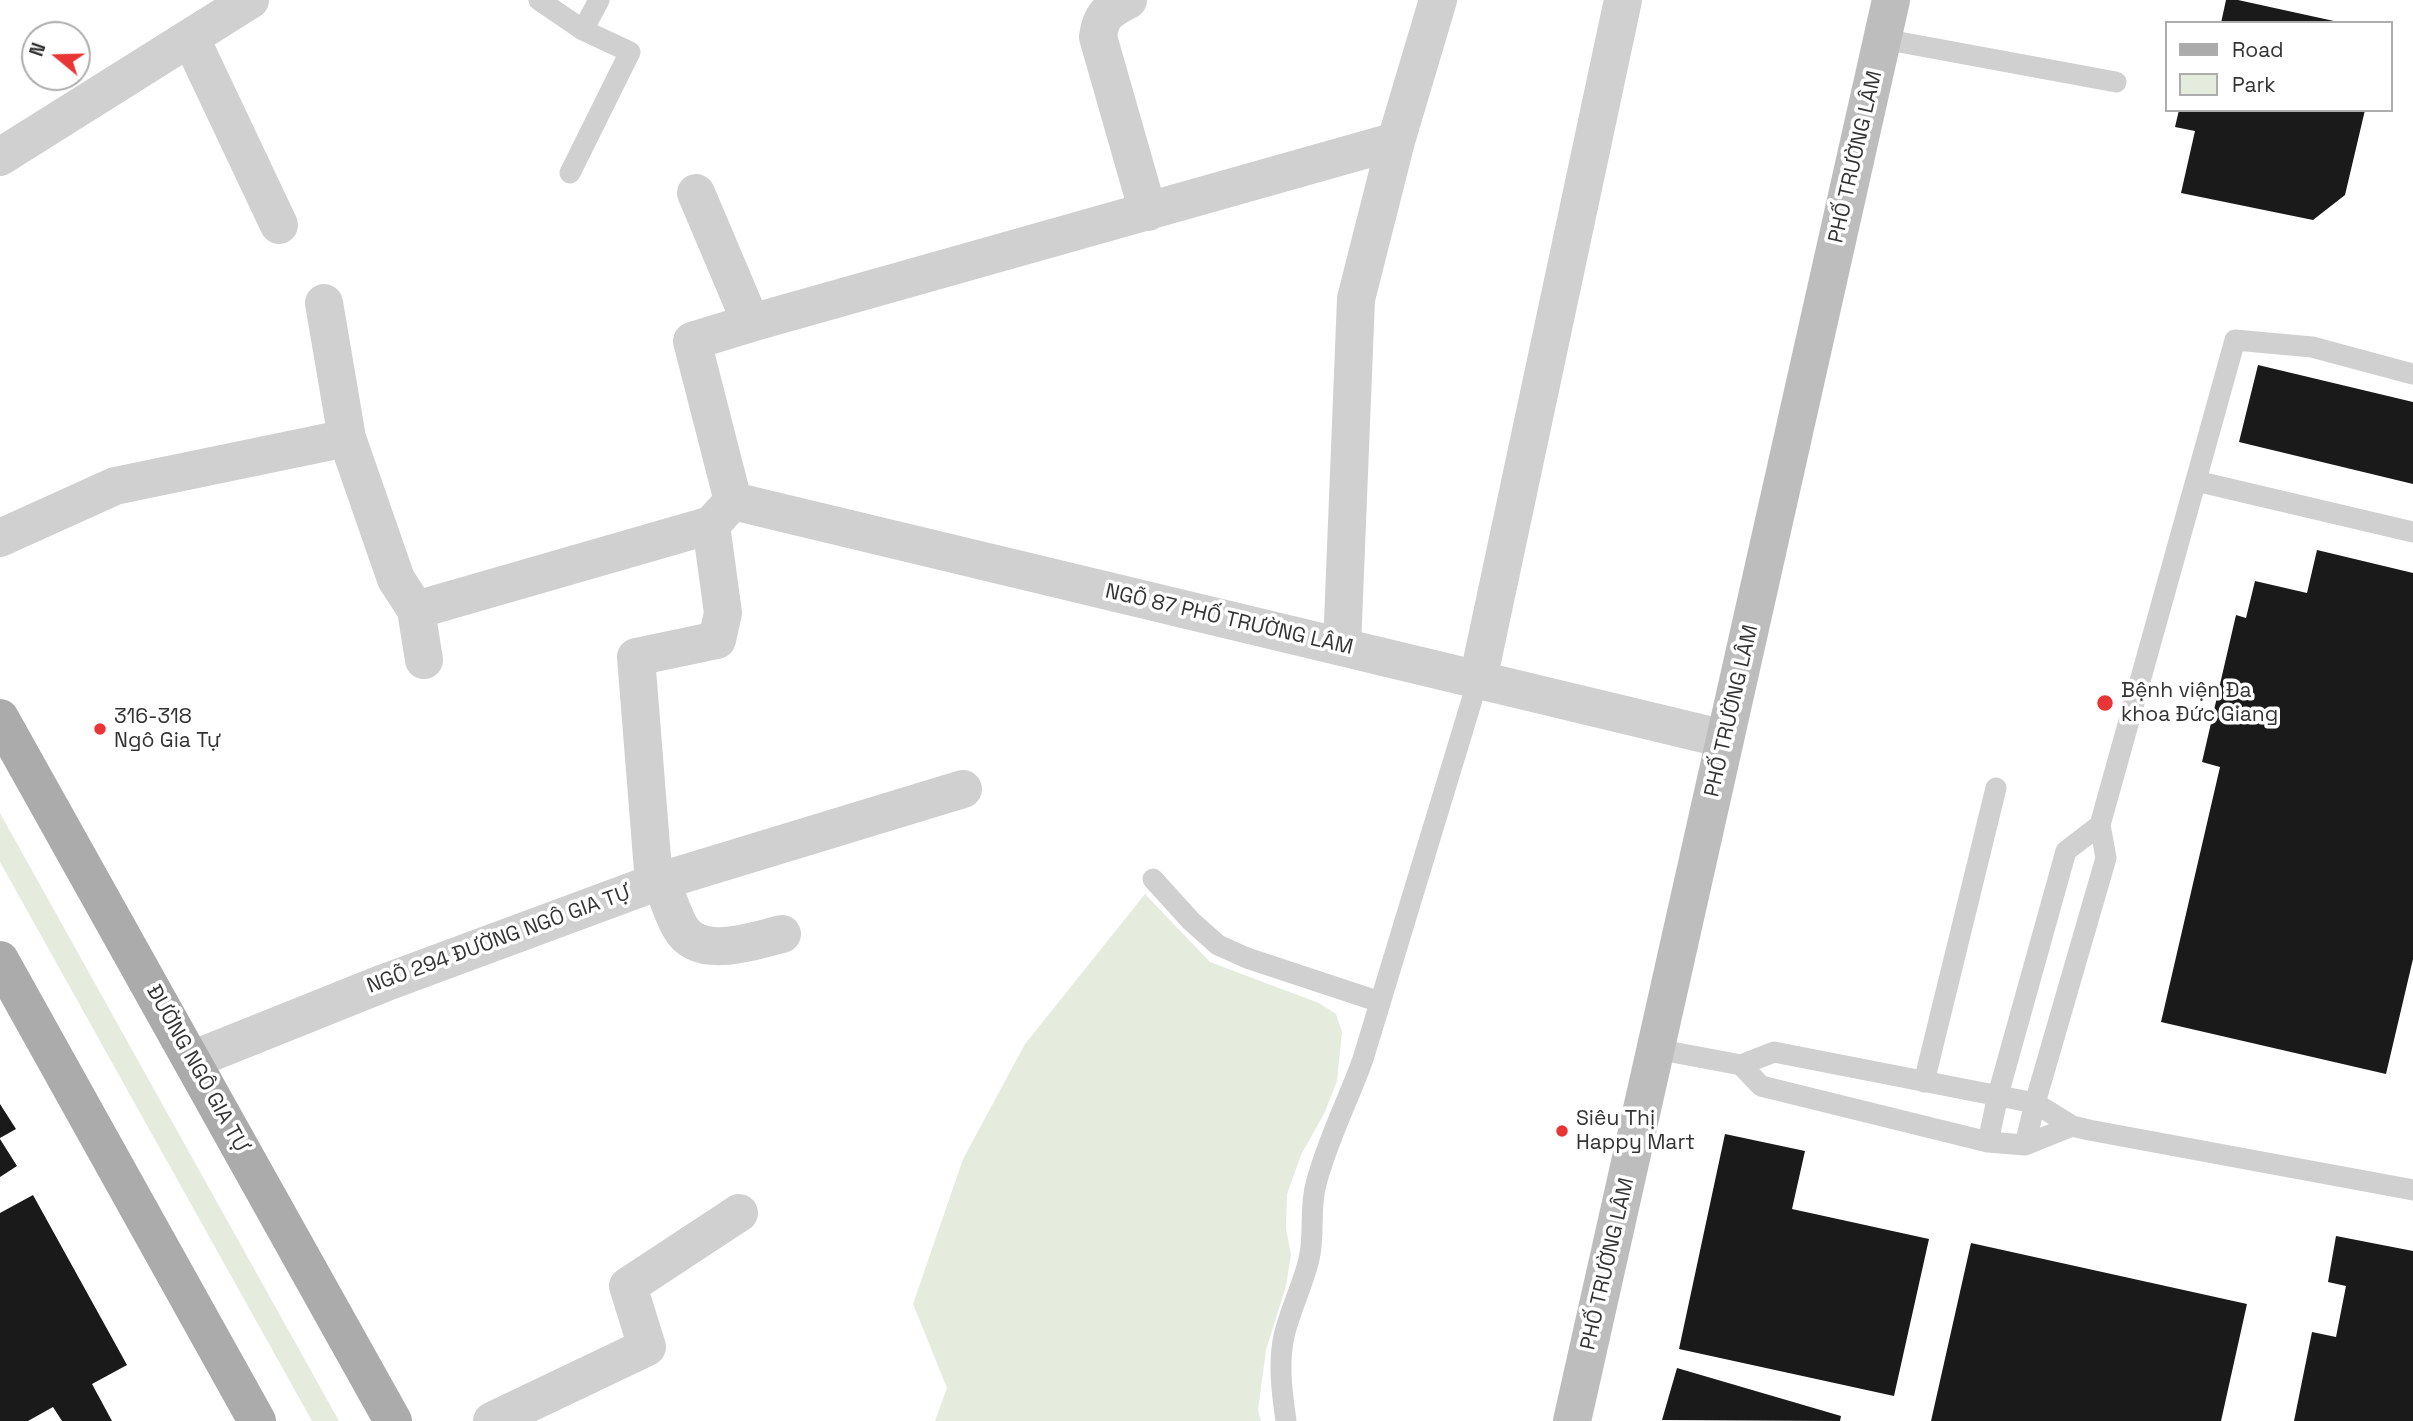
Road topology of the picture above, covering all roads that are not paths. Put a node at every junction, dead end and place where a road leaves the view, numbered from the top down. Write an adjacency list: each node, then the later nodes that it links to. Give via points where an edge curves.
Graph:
1 (250, 0): 9 (street)
2 (539, 0): 8 (lane)
3 (598, 0): 8 (lane)
4 (1128, 0): 16 (street, via 1100,20 1098,37)
5 (1438, 0): 12 (street)
6 (1623, 0): 29 (street)
7 (1891, 0): 10 (main road, PHỐ TRƯỜNG LÂM)
8 (583, 30): 14 (lane, via 630,52)
9 (191, 39): 13 (street); 17 (street)
10 (1882, 39): 11 (lane); 31 (main road, PHỐ TRƯỜNG LÂM)
11 (2116, 82)
12 (1396, 141): 16 (street); 27 (street, via 1356,299)
13 (0, 157)
14 (570, 173)
15 (696, 193): 19 (street)
16 (1149, 212): 19 (street)
17 (279, 225)
18 (324, 303): 21 (street)
19 (751, 323): 23 (street, via 692,341)
20 (2413, 374): 22 (lane, via 2312,347 2235,340)
21 (347, 438): 25 (street, via 115,486); 26 (street, via 396,579)
22 (2196, 481): 24 (lane); 34 (lane)
23 (722, 513): 26 (street); 27 (street, NGÕ 87 PHỐ TRƯỜNG LÂM); 36 (street, NGÕ 294 ĐƯỜNG NGÔ GIA TỰ, via 723,613 718,640 636,657)
24 (2413, 532)
25 (0, 538)
26 (416, 610): 28 (street)
27 (1342, 647): 29 (street, NGÕ 87 PHỐ TRƯỜNG LÂM)
28 (424, 660)
29 (1478, 680): 31 (street, NGÕ 87 PHỐ TRƯỜNG LÂM); 39 (lane)
30 (0, 718): 41 (main road, ĐƯỜNG NGÔ GIA TỰ)
31 (1726, 739): 40 (main road, PHỐ TRƯỜNG LÂM)
32 (1996, 788): 43 (lane)
33 (963, 789): 36 (street)
34 (2100, 825): 44 (lane, via 2066,851); 45 (lane, via 2106,858)
35 (1153, 879): 39 (lane, via 1219,945)
36 (658, 882): 37 (street, via 679,926 688,939 699,944 728,946); 41 (street, NGÕ 294 ĐƯỜNG NGÔ GIA TỰ)
37 (782, 934)
38 (0, 960): 51 (main road)
39 (1380, 1002): 54 (lane, via 1315,1186 1311,1253 1284,1335 1280,1377)
40 (1656, 1049): 42 (lane); 55 (main road, PHỐ TRƯỜNG LÂM)
41 (192, 1060): 52 (main road, ĐƯỜNG NGÔ GIA TỰ)
42 (1741, 1065): 43 (lane, via 1774,1052); 47 (lane, via 1760,1086)
43 (1924, 1082): 44 (lane)
44 (1998, 1095): 45 (lane); 47 (lane)
45 (2035, 1103): 46 (lane); 48 (lane)
46 (2073, 1126): 48 (lane); 49 (lane)
47 (1988, 1142): 48 (lane)
48 (2025, 1144)
49 (2413, 1190)
50 (739, 1213): 53 (street, via 628,1286 647,1347)
51 (257, 1421)
52 (393, 1421)
53 (492, 1421)
54 (1286, 1421)
55 (1572, 1421)

